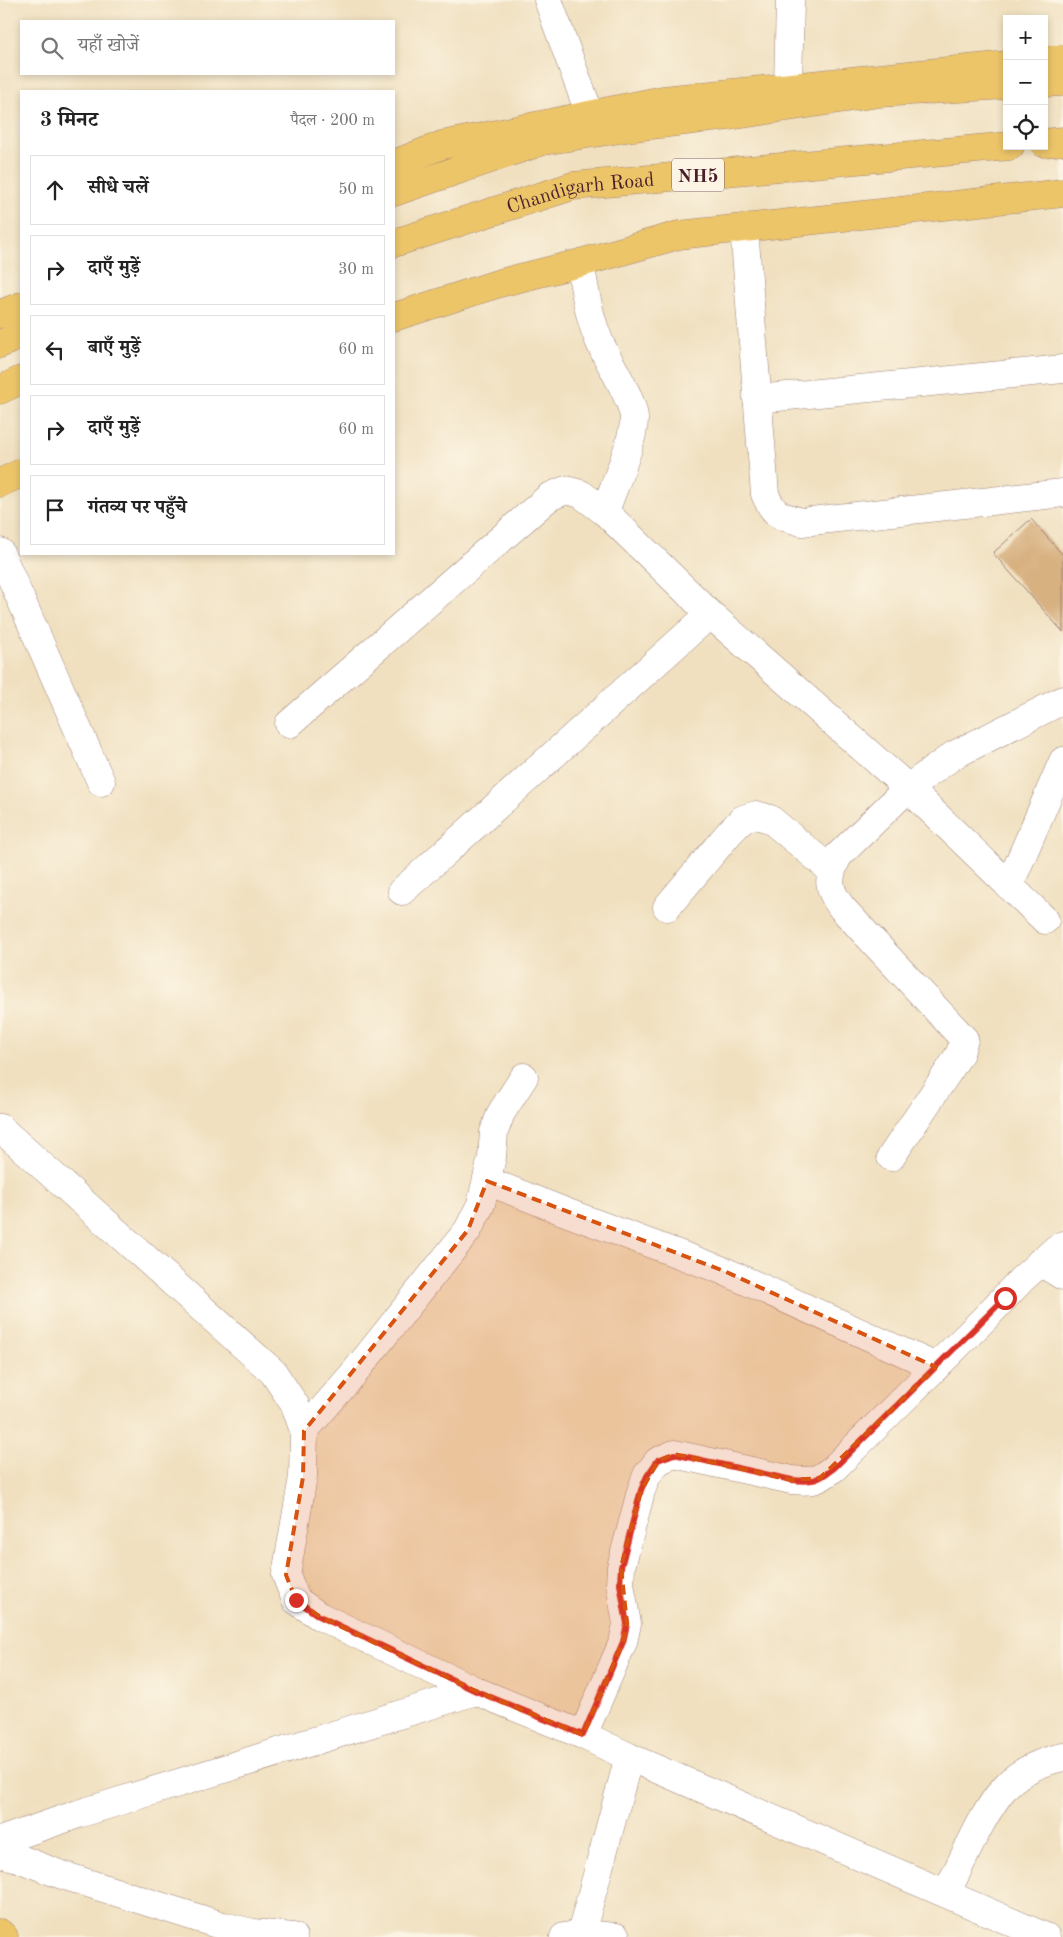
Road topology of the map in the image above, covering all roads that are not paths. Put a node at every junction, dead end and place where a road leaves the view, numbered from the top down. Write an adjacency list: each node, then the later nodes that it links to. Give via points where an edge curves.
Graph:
1 (548, 0): 10 (street)
2 (790, 0): 9 (street)
3 (1063, 59): 4 (main road)
4 (1048, 61)
5 (1003, 65): 9 (main road)
6 (1063, 82): 7 (main road)
7 (1048, 83)
8 (1003, 85): 15 (main road, via 879,93 543,141)
9 (788, 87): 10 (main road, via 663,100)
10 (590, 115): 14 (main road, via 442,145)
11 (1063, 141): 12 (main road)
12 (1048, 143)
13 (1003, 147): 18 (main road, Chandigarh Road / NH5, via 573,186)
14 (395, 164)
15 (395, 192)
16 (1063, 193): 17 (main road)
17 (744, 228): 19 (main road, via 679,235); 28 (street)
18 (395, 243)
19 (580, 263): 22 (main road); 32 (street, via 593,325 634,417)
20 (20, 306): 21 (main road)
21 (0, 314)
22 (395, 317)
23 (20, 335): 24 (main road)
24 (0, 344)
25 (1063, 369): 28 (street)
26 (20, 380): 27 (main road)
27 (0, 390)
28 (757, 398): 31 (street, via 765,494 771,509 785,517 802,522)
29 (20, 473): 30 (main road)
30 (0, 483)
31 (1063, 493)
32 (605, 512): 34 (street); 36 (street, via 581,494 566,490 549,497)
33 (0, 552): 38 (street)
34 (710, 614): 39 (street); 42 (street)
35 (1063, 700): 39 (street, via 954,755)
36 (289, 724)
37 (1063, 761): 41 (street)
38 (101, 782)
39 (908, 788): 40 (street, via 838,856); 41 (street)
40 (831, 870): 43 (street, via 770,819 756,815 743,819 730,832); 47 (street, via 829,884 834,898 964,1039 952,1066)
41 (1009, 886): 44 (street)
42 (402, 891)
43 (668, 907)
44 (1045, 920)
45 (524, 1077): 48 (street, via 494,1132)
46 (0, 1128): 53 (street, via 273,1372 295,1405)
47 (891, 1157)
48 (487, 1181): 52 (street, via 724,1271); 53 (street, via 482,1204 468,1230 362,1365)
49 (1063, 1245): 50 (street)
50 (1040, 1262): 51 (street); 52 (street)
51 (1063, 1276)
52 (936, 1367): 55 (street, via 834,1468 810,1482 674,1454 658,1460 641,1490 621,1567 620,1584 627,1624 623,1642)
53 (304, 1431): 54 (street, via 303,1477 286,1575 296,1600 319,1616)
54 (476, 1691): 55 (street); 58 (street)
55 (583, 1735): 56 (street)
56 (629, 1757): 60 (street); 62 (street)
57 (1063, 1757): 60 (street, via 1028,1769 1007,1785 993,1802)
58 (0, 1841)
59 (0, 1853): 64 (street, via 223,1926)
60 (946, 1893): 66 (street)
61 (0, 1933): 63 (main road)
62 (572, 1935): 65 (street)
63 (4, 1937)
64 (294, 1937)
65 (616, 1937)
66 (1046, 1937)

